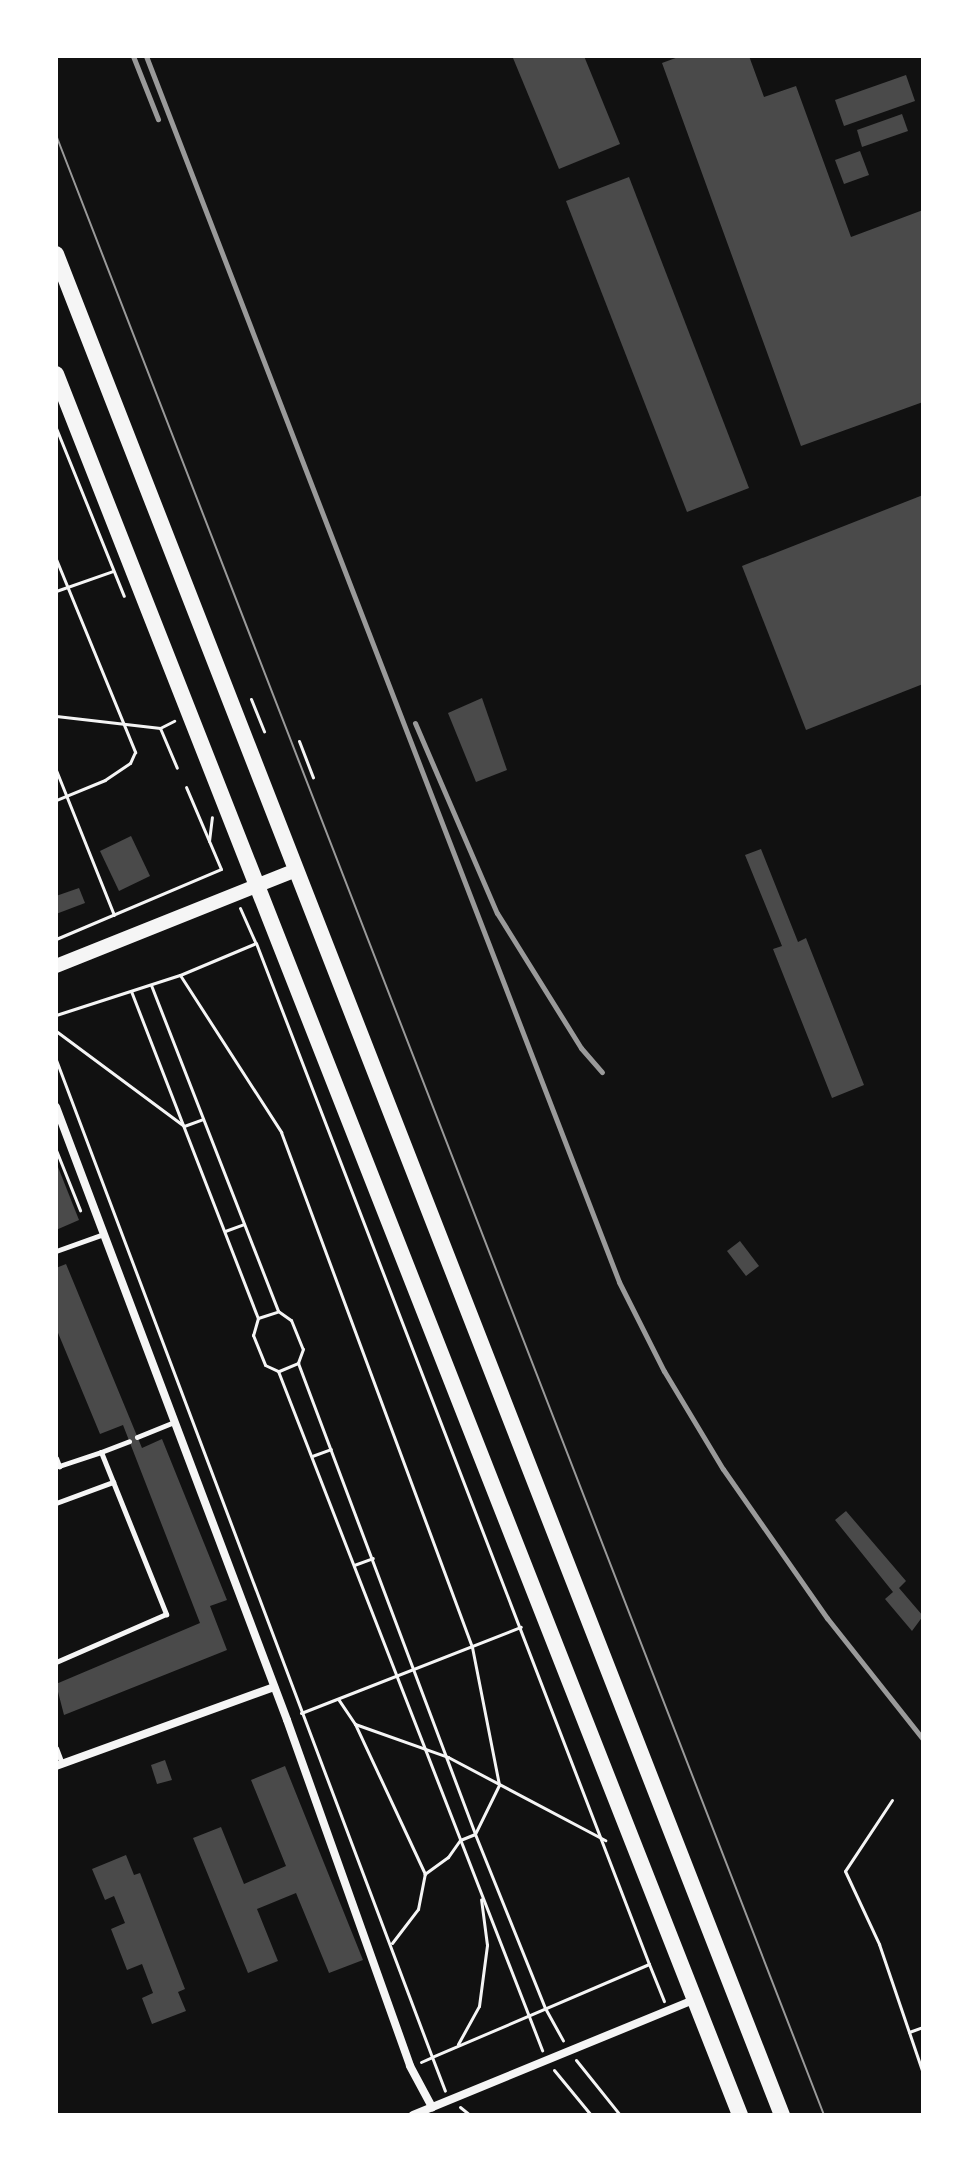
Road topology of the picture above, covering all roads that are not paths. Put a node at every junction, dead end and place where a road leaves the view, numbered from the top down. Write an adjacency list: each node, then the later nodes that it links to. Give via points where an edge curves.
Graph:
1 (56, 254): 3 (main road)
2 (56, 374): 4 (main road)
3 (296, 870): 4 (main road); 24 (main road)
4 (256, 886): 5 (main road); 20 (main road)
5 (56, 966)
6 (56, 1107): 7 (street)
7 (104, 1234): 8 (lane); 9 (street)
8 (56, 1251)
9 (174, 1422): 10 (lane); 17 (street)
10 (137, 1437)
11 (129, 1441): 12 (lane)
12 (101, 1452): 13 (lane, via 59,1466); 14 (lane)
13 (56, 1458)
14 (113, 1482): 15 (lane); 16 (lane, via 166,1614)
15 (56, 1503)
16 (56, 1662)
17 (274, 1687): 19 (street); 21 (street, via 410,2066)
18 (56, 1748): 19 (lane)
19 (59, 1765)
20 (695, 2000): 21 (street); 23 (main road)
21 (432, 2107): 22 (street)
22 (413, 2115)
23 (740, 2115)
24 (782, 2115)

